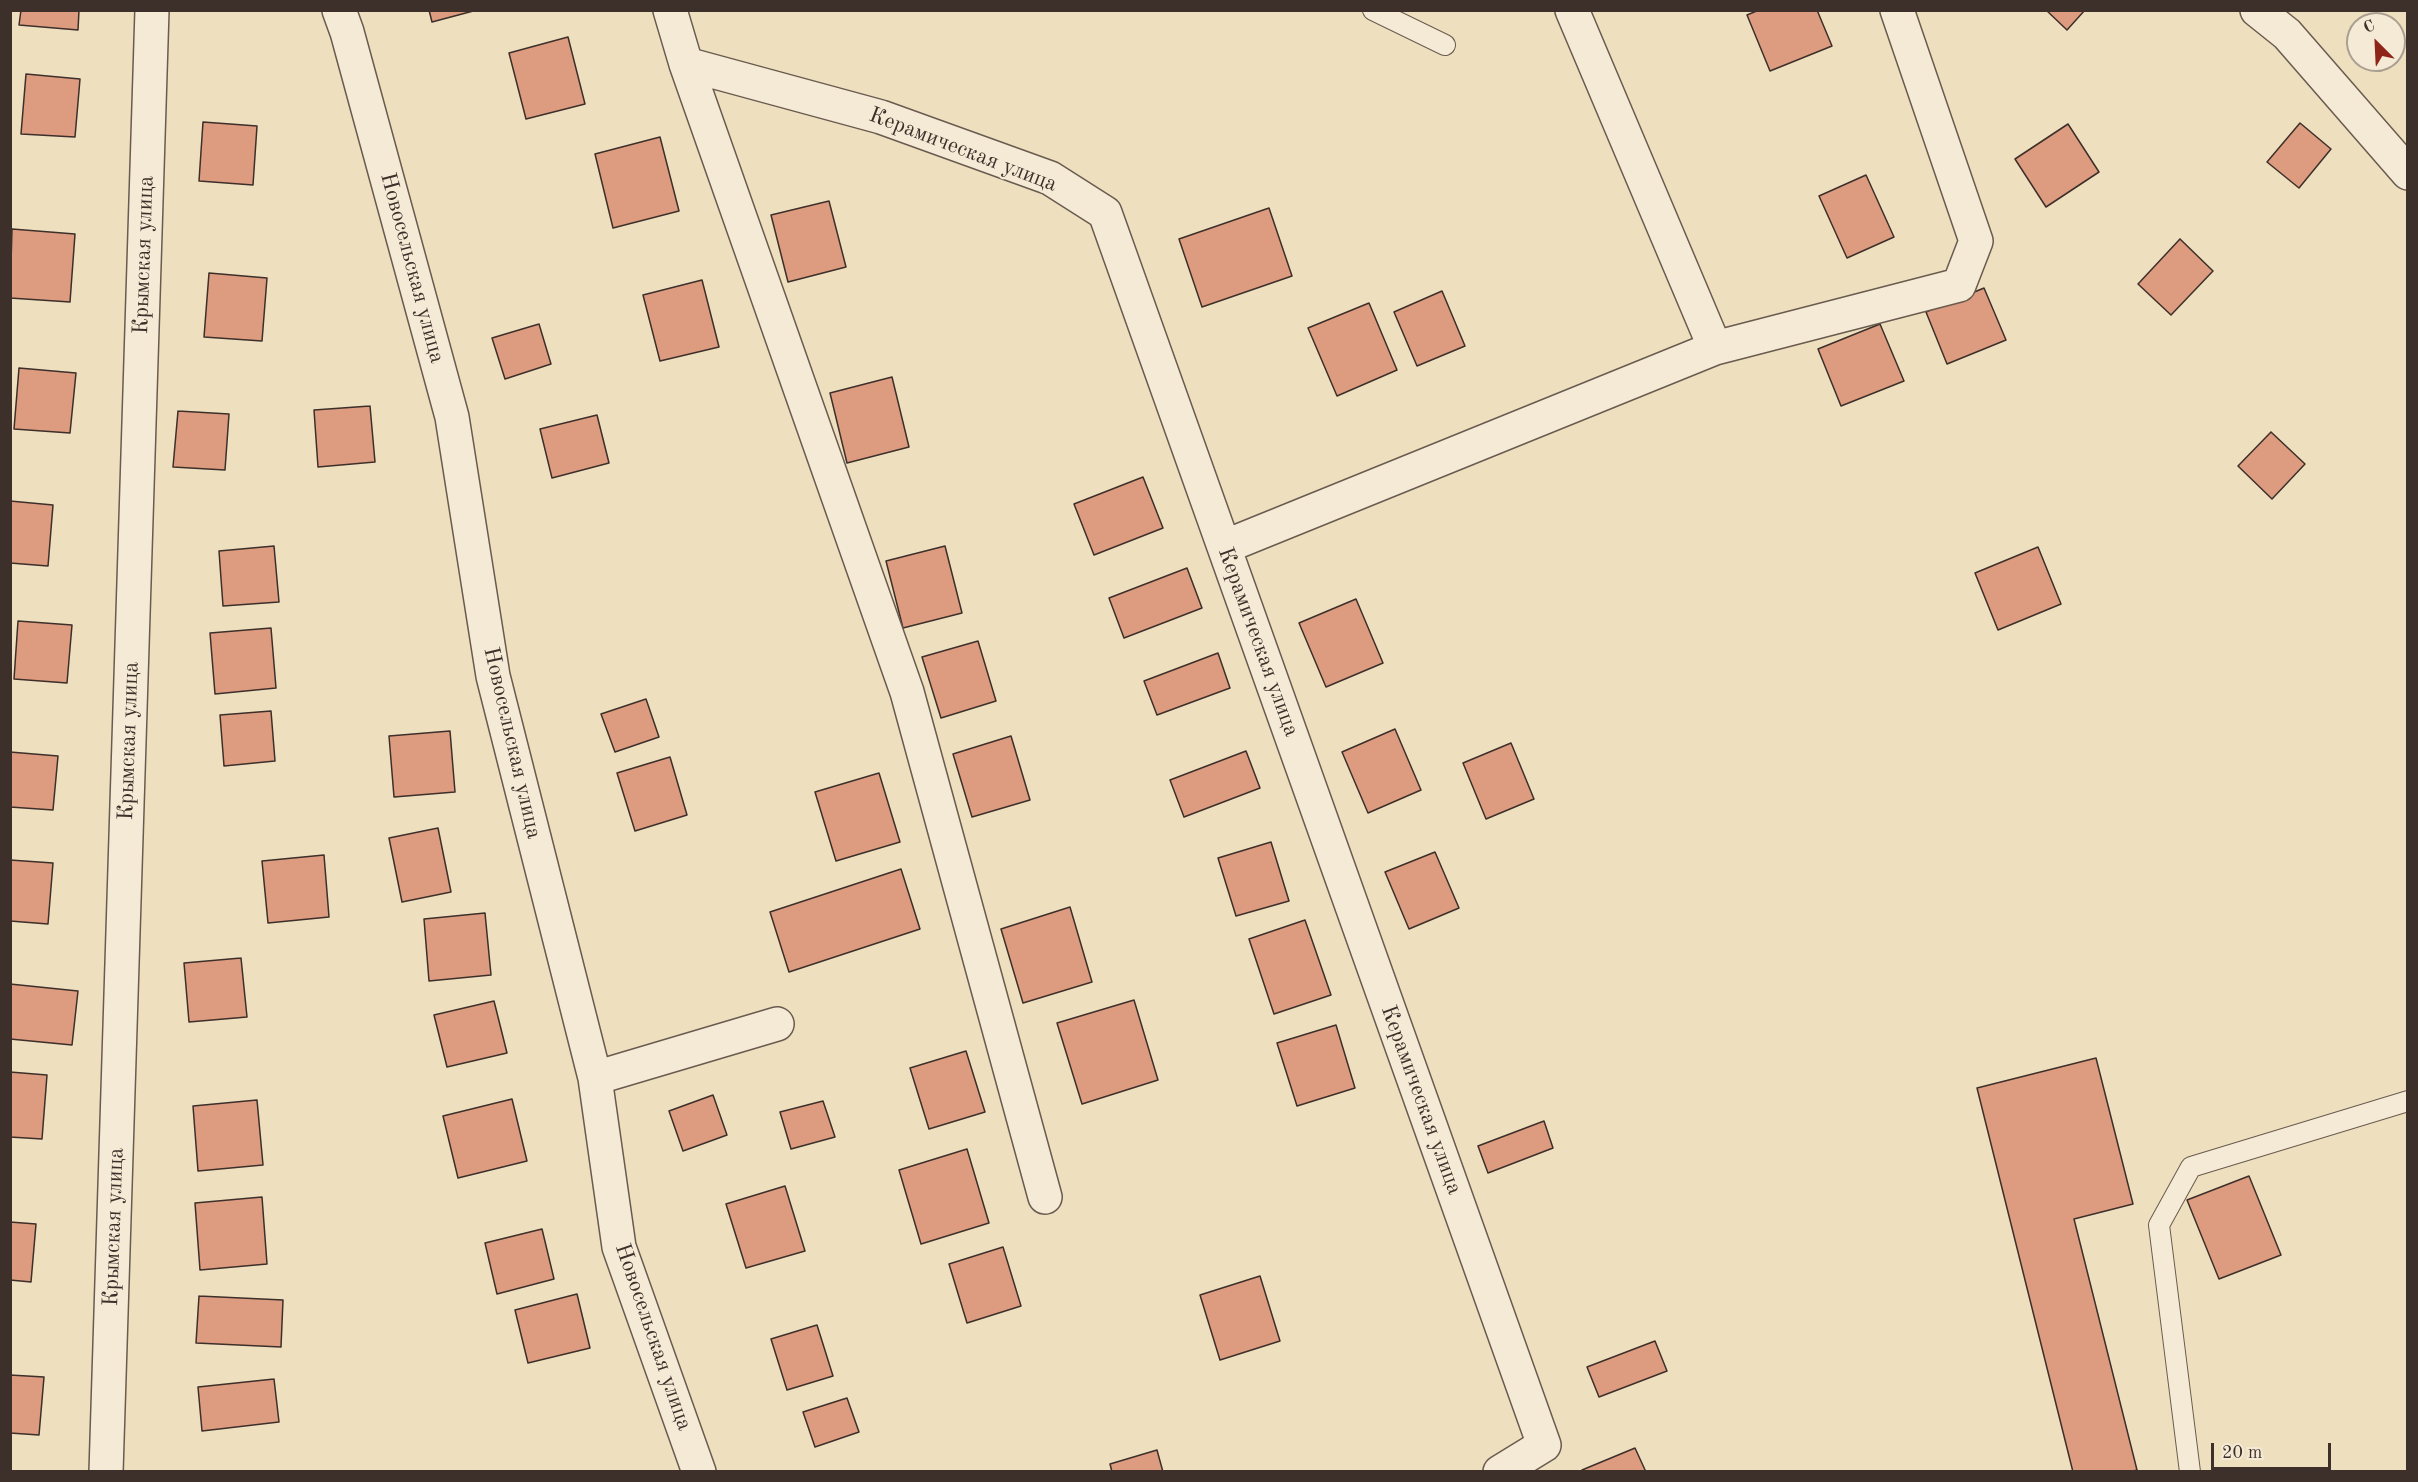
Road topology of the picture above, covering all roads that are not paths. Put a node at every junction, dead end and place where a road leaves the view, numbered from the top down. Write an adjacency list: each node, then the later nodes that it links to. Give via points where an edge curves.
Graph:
1 (152, 10): 17 (street, Крымская улица)
2 (339, 10): 14 (street, Новосельская улица, via 452,417 493,676)
3 (670, 10): 9 (street)
4 (1373, 10): 8 (lane)
5 (1572, 10): 11 (street)
6 (1897, 10): 11 (street, via 1976,241 1959,285)
7 (2257, 10): 10 (street, via 2287,34)
8 (1444, 45)
9 (686, 64): 12 (street, Керамическая улица, via 881,117 1050,178 1105,213); 16 (street, via 907,692)
10 (2408, 173)
11 (1715, 348): 12 (street)
12 (1224, 547): 19 (street, Керамическая улица, via 1544,1445)
13 (777, 1024): 14 (street)
14 (595, 1078): 18 (street, Новосельская улица, via 619,1247)
15 (2408, 1101): 20 (lane, via 2190,1167 2160,1225)
16 (1045, 1197)
17 (106, 1472)
18 (699, 1472)
19 (1500, 1472)
20 (2190, 1472)

